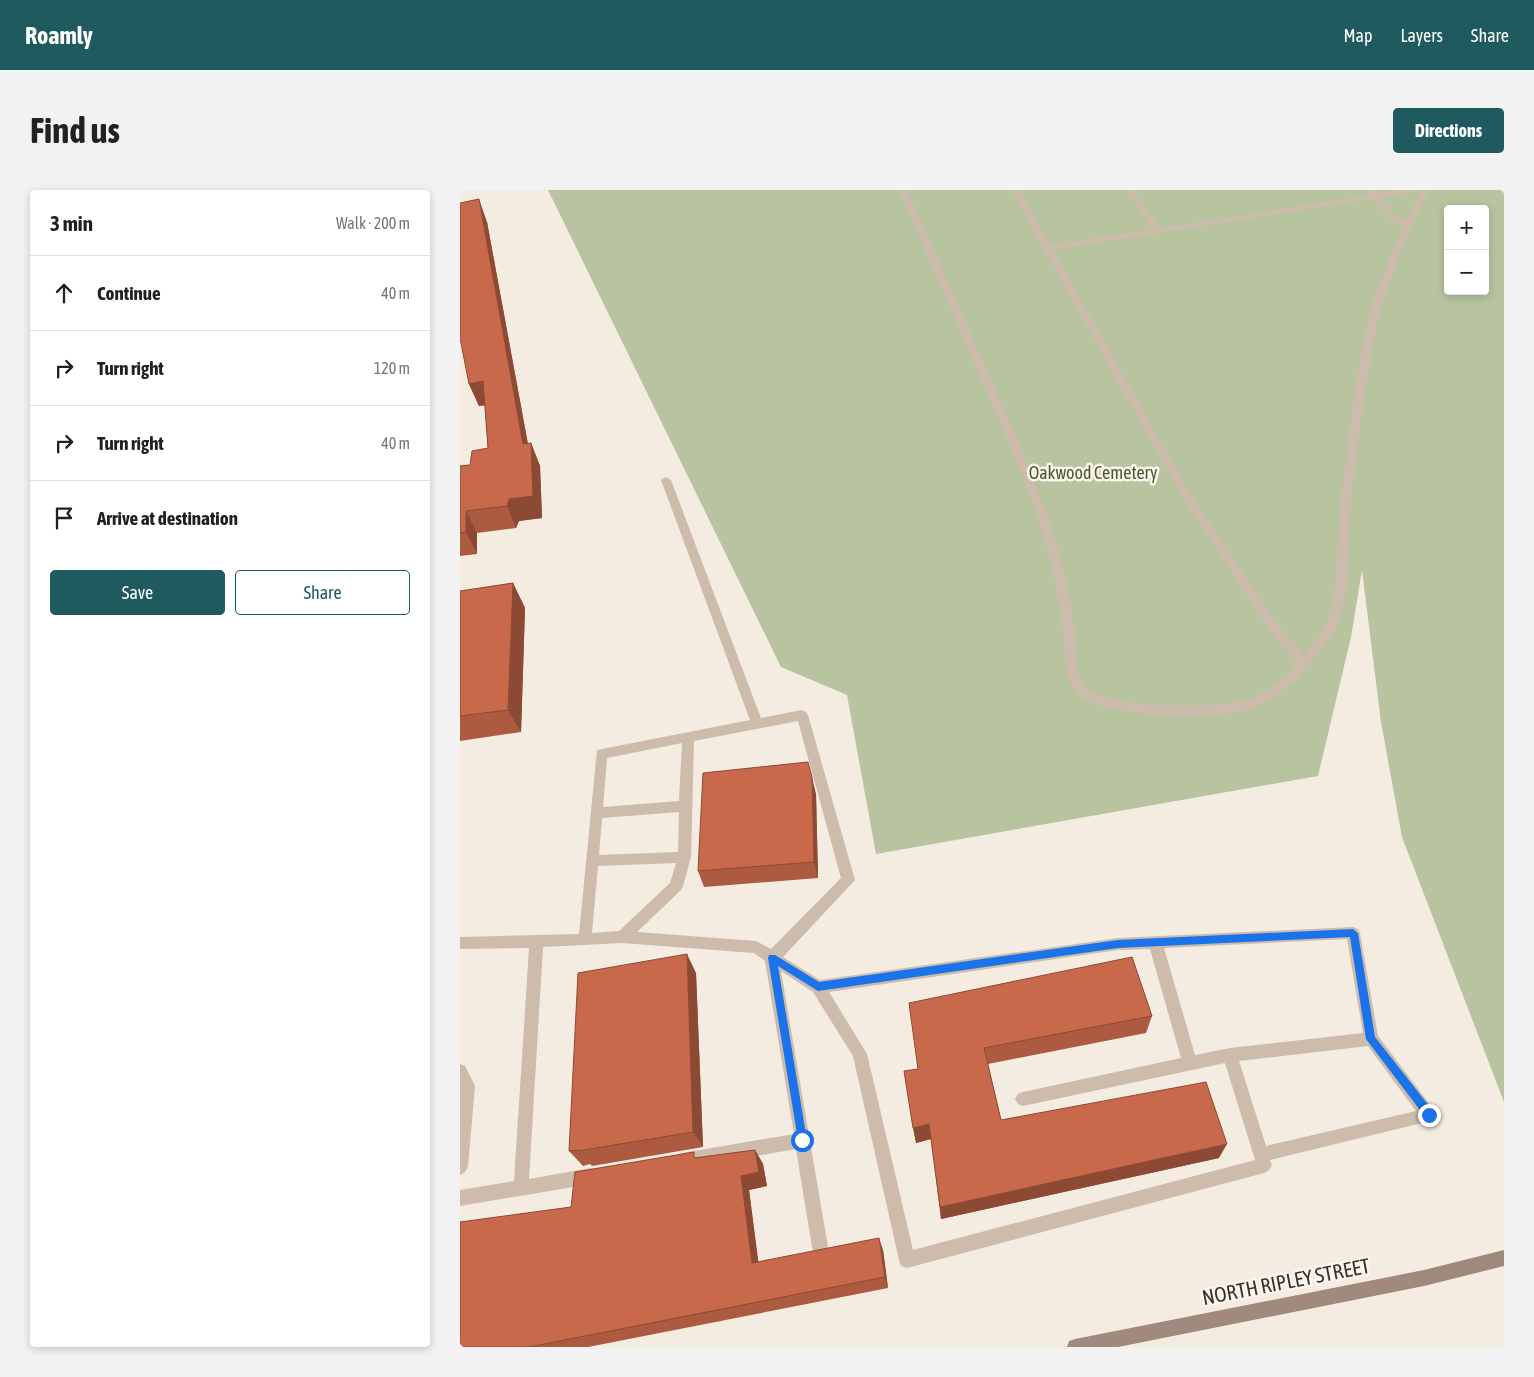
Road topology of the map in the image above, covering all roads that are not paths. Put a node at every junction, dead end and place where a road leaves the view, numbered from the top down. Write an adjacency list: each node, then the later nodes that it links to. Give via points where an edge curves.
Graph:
1 (903, 190): 11 (lane, via 1025,468 1045,524 1058,570 1073,676 1078,686 1088,696 1103,702 1145,709 1200,712 1254,703 1271,694)
2 (1015, 190): 9 (lane)
3 (1130, 190): 8 (lane)
4 (1414, 190): 6 (lane)
5 (1426, 190): 7 (lane)
6 (1371, 193): 7 (lane, via 1392,217); 8 (lane)
7 (1408, 224): 11 (lane, via 1375,309 1359,396 1346,498 1340,593 1331,628)
8 (1157, 230): 9 (lane)
9 (1047, 248): 11 (lane, via 1185,493 1270,623)
10 (666, 480): 12 (lane)
11 (1304, 663)
12 (758, 724): 13 (lane); 23 (lane, via 802,715 848,880)
13 (688, 737): 14 (lane); 15 (lane, via 601,754)
14 (686, 806): 15 (lane); 16 (lane)
15 (596, 813): 17 (lane)
16 (684, 857): 17 (lane); 18 (lane, via 676,886)
17 (592, 861): 19 (lane)
18 (622, 937): 19 (lane); 23 (lane, via 756,947)
19 (585, 940): 20 (lane)
20 (536, 941): 22 (lane); 35 (lane)
21 (1156, 942): 24 (lane, via 1118,944); 25 (lane, via 1353,933); 27 (lane)
22 (460, 943)
23 (772, 958): 24 (lane); 30 (lane)
24 (818, 987): 31 (lane, via 860,1054 907,1260 1264,1165)
25 (1371, 1039): 26 (lane); 31 (lane, via 1429,1115)
26 (1230, 1055): 27 (lane); 31 (lane)
27 (1190, 1064): 29 (lane)
28 (460, 1071): 33 (lane, via 468,1086)
29 (1023, 1099)
30 (802, 1140): 32 (lane); 37 (lane)
31 (1261, 1155)
32 (667, 1163)
33 (460, 1167)
34 (608, 1173): 35 (lane)
35 (521, 1188): 36 (lane)
36 (460, 1198)
37 (820, 1247)
38 (1504, 1258): 39 (main road, NORTH RIPLEY STREET, via 1424,1278)
39 (1075, 1347)

